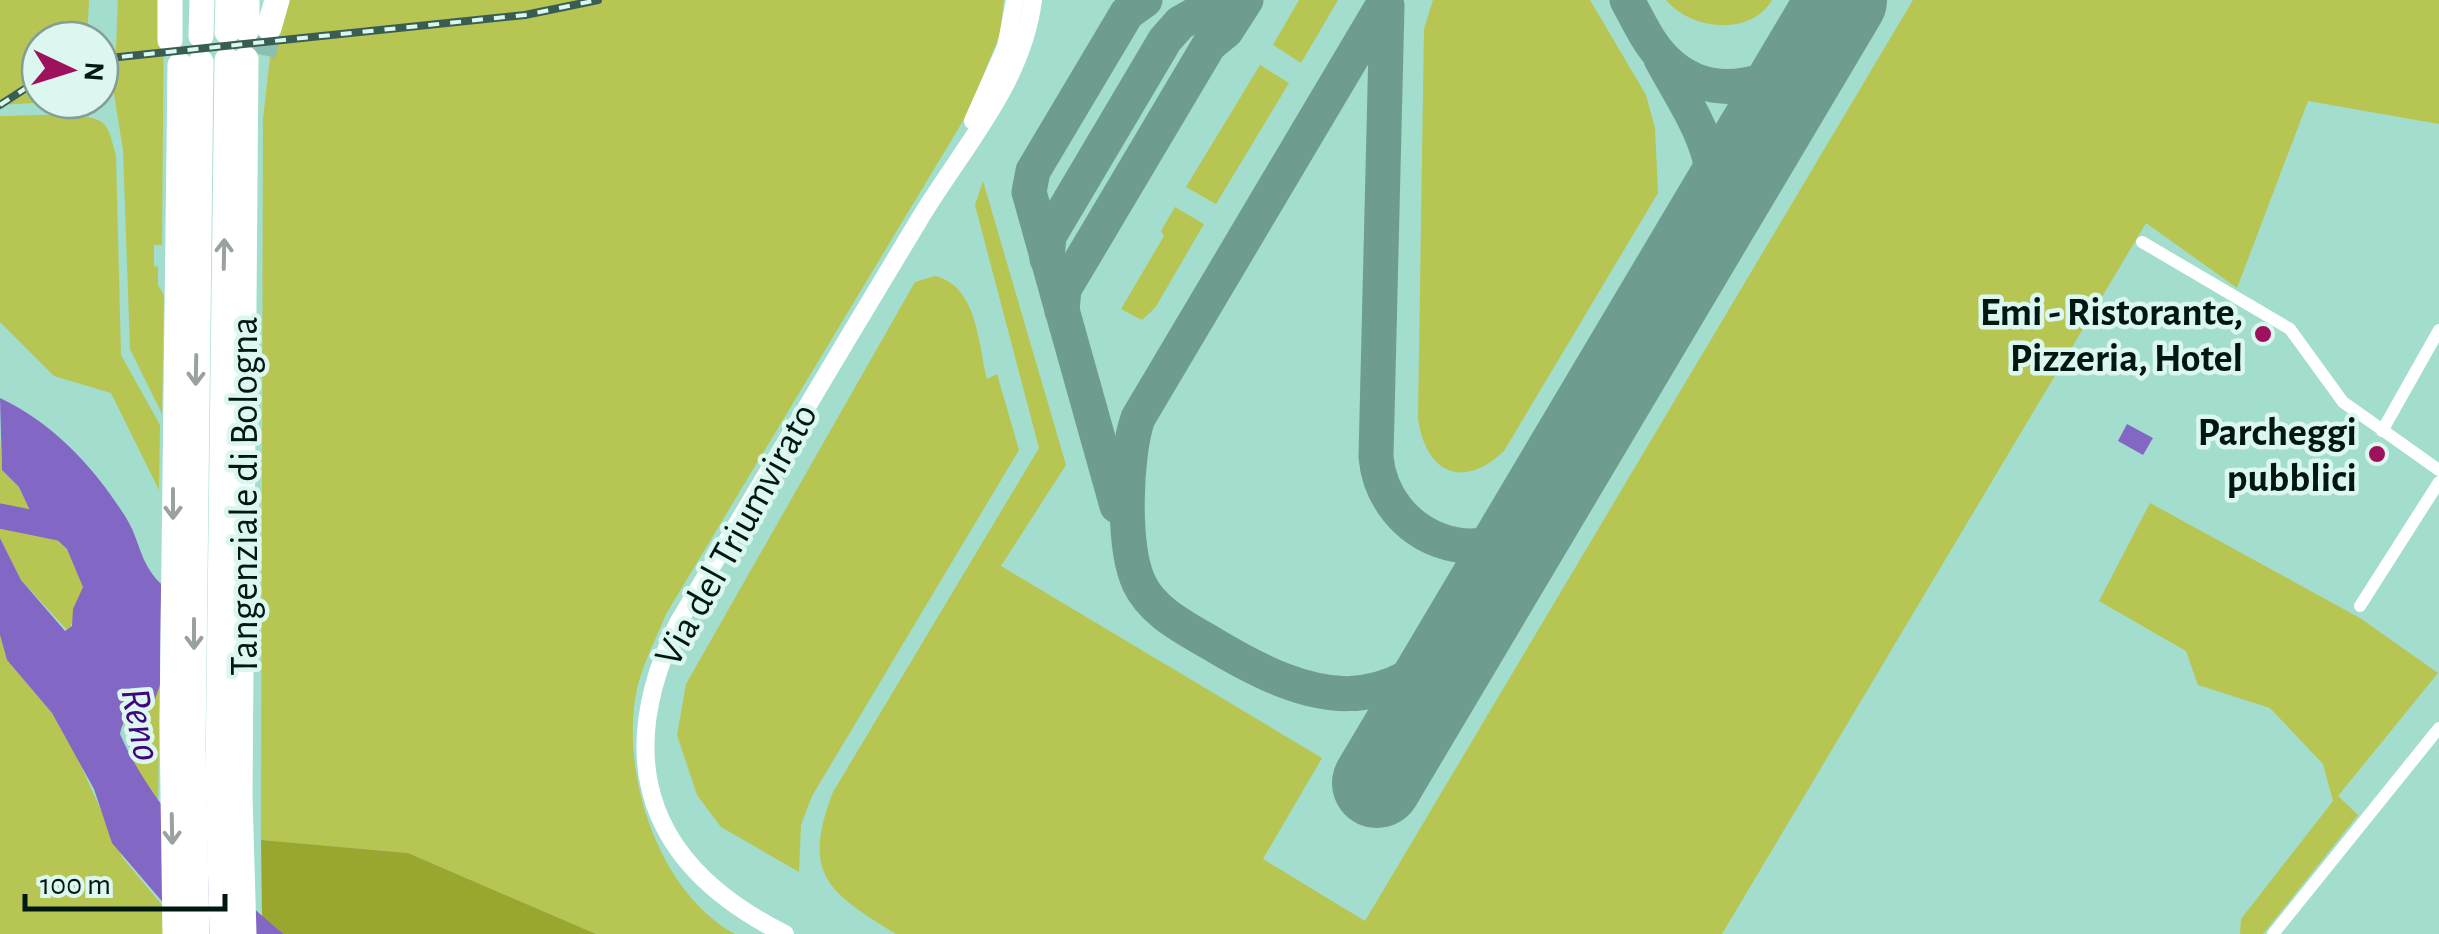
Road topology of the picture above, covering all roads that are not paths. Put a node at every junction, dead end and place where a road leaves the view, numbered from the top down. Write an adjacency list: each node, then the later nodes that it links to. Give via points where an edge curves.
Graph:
1 (170, 0): 10 (highway)
2 (180, 0): 10 (highway, Tangenziale di Bologna)
3 (202, 0): 10 (highway)
4 (228, 0): 9 (highway)
5 (247, 0): 9 (highway)
6 (277, 0): 9 (highway)
7 (1015, 0): 11 (street, Via del Triumvirato, via 1006,47)
8 (1033, 0): 11 (street, Via del Triumvirato, via 1012,77)
9 (248, 30)
10 (204, 54): 19 (highway, Tangenziale di Bologna, one-way to 19, via 176,202); 20 (highway, one-way to 20, via 194,432); 21 (highway, one-way to 10, via 221,456); 22 (highway, Tangenziale di Bologna, via 244,334)
11 (950, 170): 23 (street, Via del Triumvirato, via 678,624 647,701 644,756 676,846 726,901)
12 (2142, 242): 14 (street, via 2290,329 2344,402)
13 (2439, 330): 14 (street)
14 (2382, 431): 15 (street)
15 (2439, 470)
16 (2439, 482): 17 (street)
17 (2360, 606)
18 (2439, 728): 24 (street)
19 (175, 934)
20 (197, 934)
21 (222, 934)
22 (244, 934)
23 (785, 934)
24 (2273, 934)

